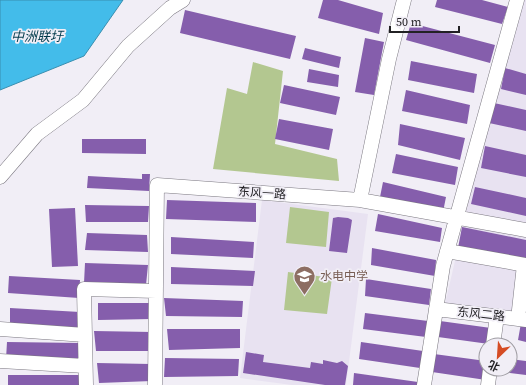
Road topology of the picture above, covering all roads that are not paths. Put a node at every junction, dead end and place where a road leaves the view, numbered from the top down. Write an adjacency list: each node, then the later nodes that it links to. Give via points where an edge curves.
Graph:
1 (183, 0): 4 (street, via 170,8 128,46 83,100 37,134)
2 (404, 0): 5 (street)
3 (517, 0): 6 (street)
4 (0, 176)
5 (360, 200): 6 (street); 10 (street, 东风一路, via 157,185)
6 (456, 218): 7 (street); 8 (street)
7 (526, 230)
8 (447, 251): 9 (street); 11 (street)
9 (525, 265): 13 (street)
10 (156, 291): 15 (street, via 84,289); 19 (street, 东风一路)
11 (436, 309): 12 (street, 东风二路); 21 (street)
12 (497, 316): 13 (street, 东风二路); 16 (street)
13 (522, 319)
14 (0, 329): 15 (street)
15 (85, 335): 18 (street)
16 (494, 337)
17 (0, 361): 18 (street)
18 (85, 366): 20 (street)
19 (155, 384)
20 (86, 385)
21 (424, 385)

